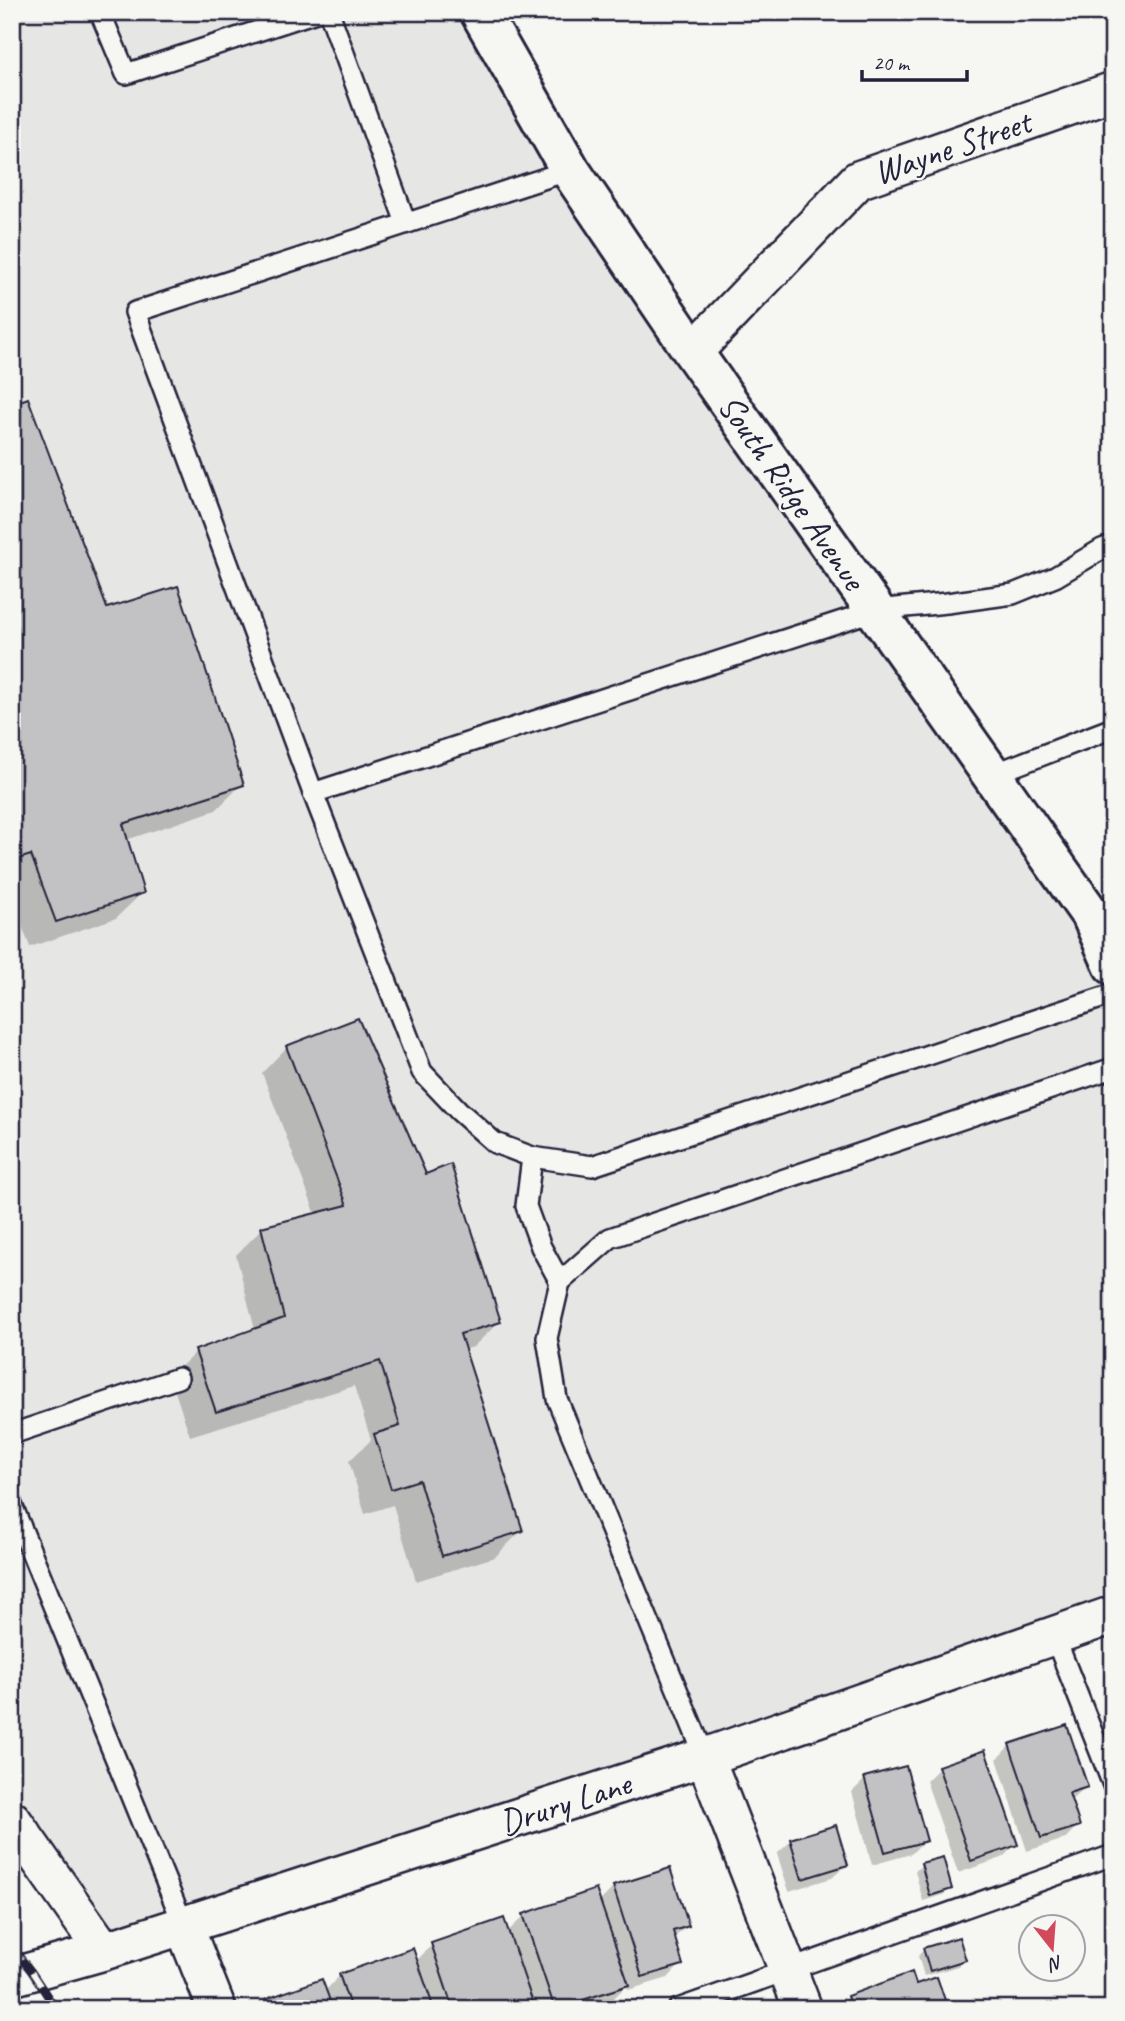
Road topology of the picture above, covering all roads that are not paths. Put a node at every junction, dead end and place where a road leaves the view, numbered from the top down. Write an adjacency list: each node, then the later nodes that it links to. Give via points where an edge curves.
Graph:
1 (100, 12): 2 (lane, via 126,74)
2 (316, 12)
3 (329, 12): 7 (lane)
4 (480, 12): 6 (street, South Ridge Avenue)
5 (1113, 90): 8 (street, Wayne Street, via 858,180)
6 (570, 170): 7 (lane); 8 (street, South Ridge Avenue)
7 (406, 223): 13 (lane, via 135,312)
8 (693, 352): 10 (street, South Ridge Avenue)
9 (1113, 545): 10 (lane, via 1013,594)
10 (876, 611): 12 (street, South Ridge Avenue); 13 (lane)
11 (1113, 728): 12 (lane)
12 (991, 775): 14 (street, South Ridge Avenue, via 1092,917)
13 (313, 793): 17 (lane, via 422,1072 495,1143)
14 (1113, 965)
15 (1113, 994): 17 (lane, via 592,1166)
16 (1113, 1068): 18 (lane, via 610,1238)
17 (532, 1157): 18 (lane, via 526,1206)
18 (560, 1282): 24 (lane, via 547,1338 557,1399)
19 (178, 1378): 20 (lane)
20 (12, 1434)
21 (12, 1505): 28 (lane)
22 (1113, 1615): 23 (street, Drury Lane)
23 (1054, 1635): 24 (street, Drury Lane); 25 (lane)
24 (705, 1757): 28 (street, Drury Lane); 30 (street)
25 (1113, 1785)
26 (12, 1821): 29 (street)
27 (1113, 1856): 30 (lane)
28 (184, 1926): 29 (street, Drury Lane); 32 (street)
29 (104, 1951): 31 (street, Drury Lane)
30 (788, 1970): 33 (lane); 34 (street)
31 (12, 1977)
32 (217, 2009)
33 (678, 2009)
34 (803, 2009)

